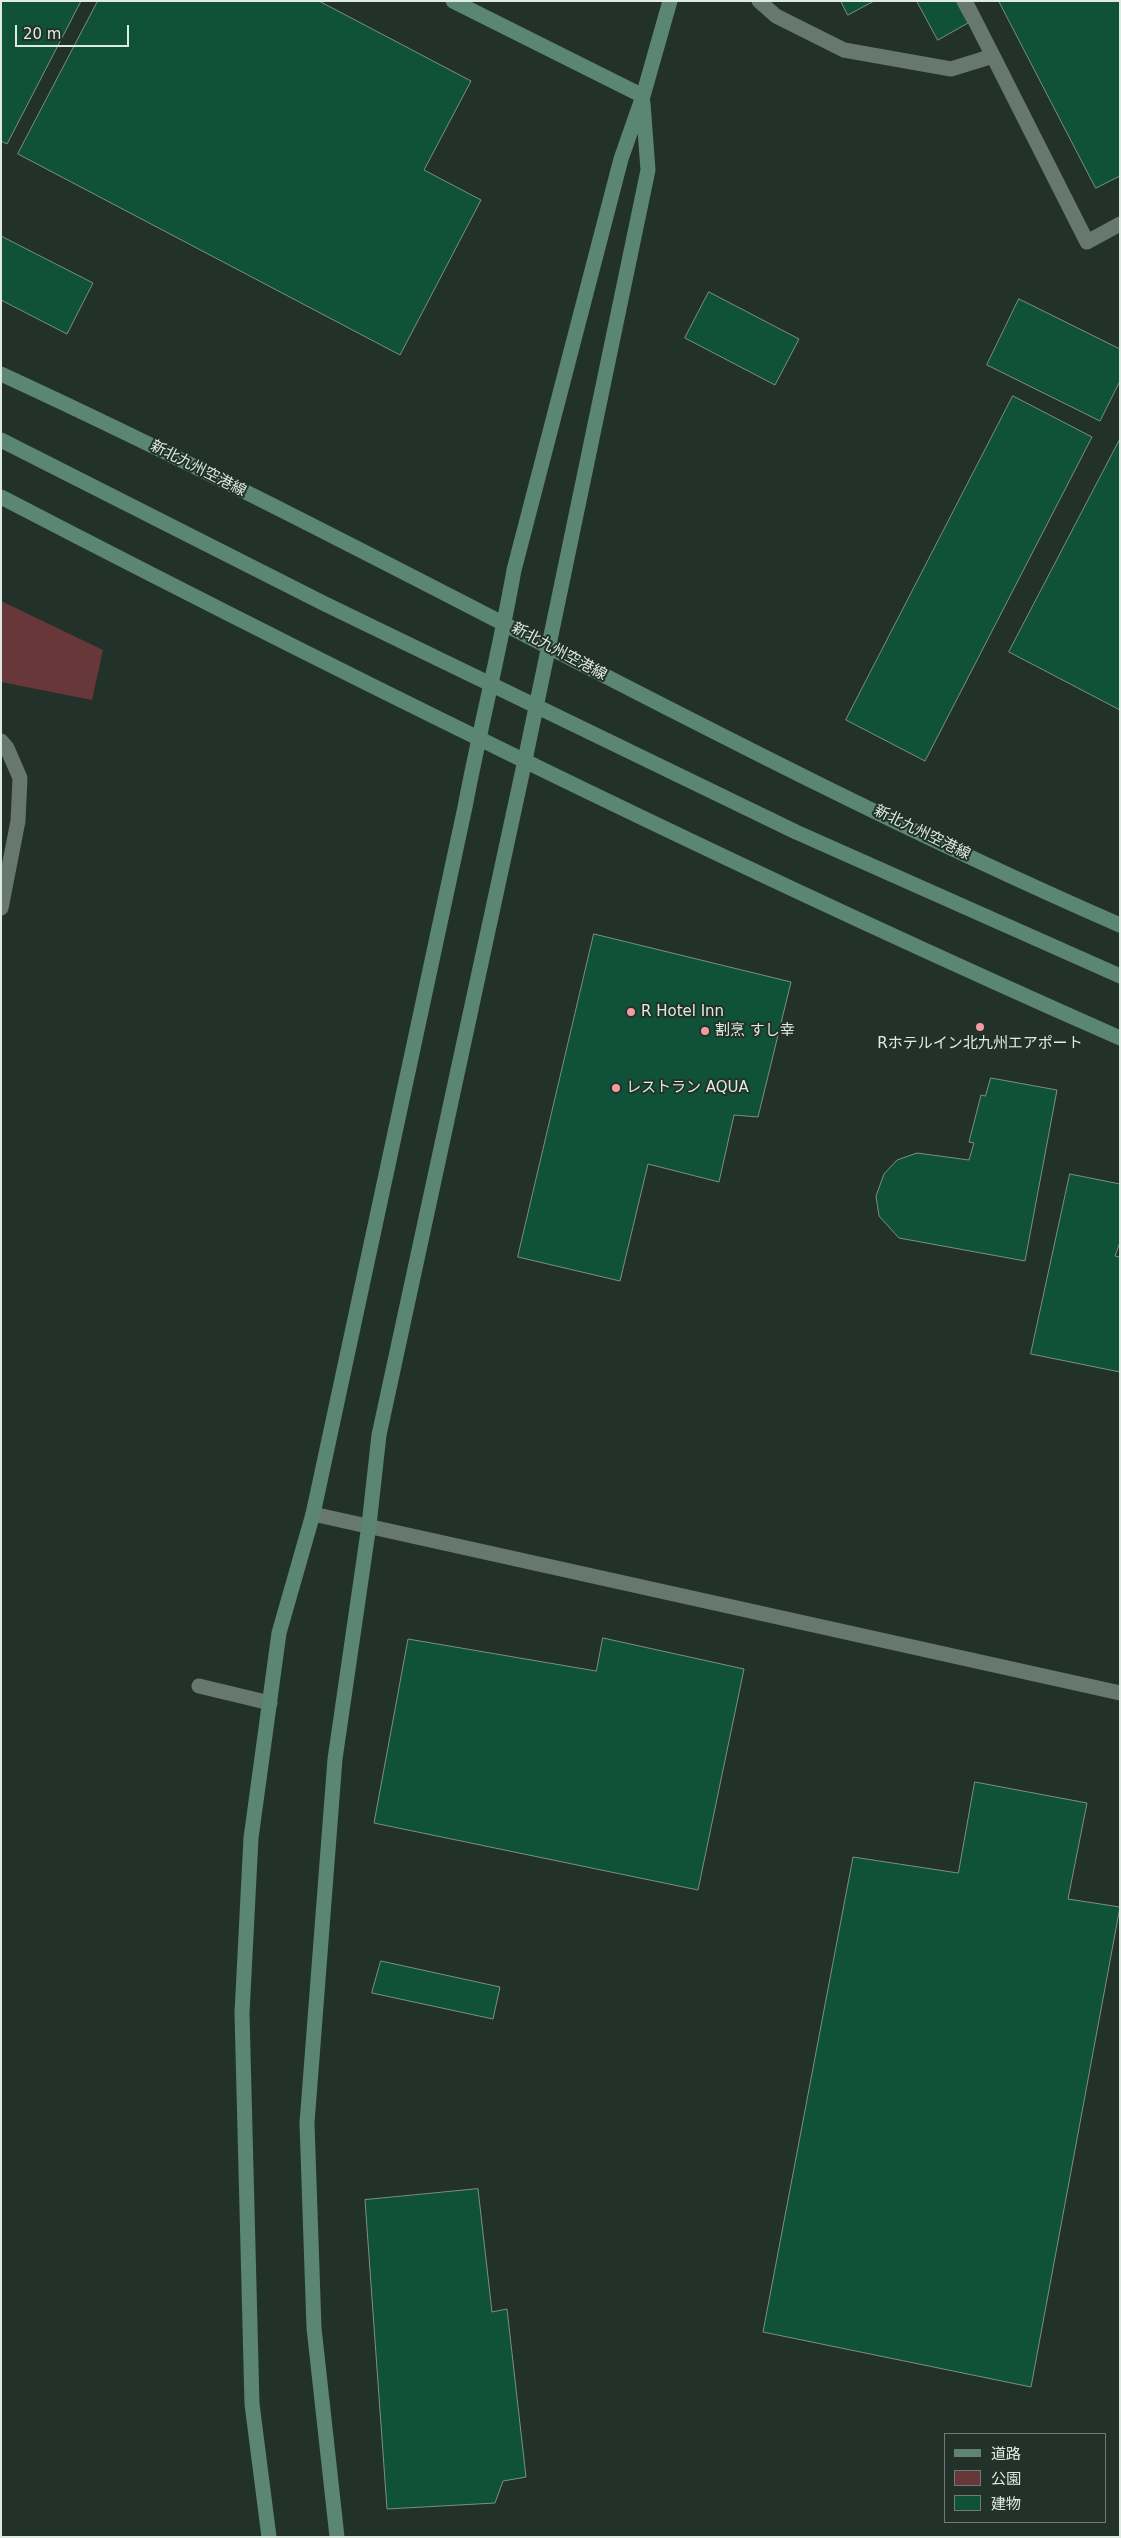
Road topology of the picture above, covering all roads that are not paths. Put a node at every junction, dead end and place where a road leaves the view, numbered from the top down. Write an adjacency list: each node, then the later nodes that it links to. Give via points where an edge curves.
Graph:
1 (453, 1): 6 (street)
2 (670, 1): 6 (street)
3 (966, 1): 5 (street)
4 (765, 3): 5 (street, via 776,16 844,50 951,70)
5 (993, 56): 7 (street, via 1087,242)
6 (643, 96): 11 (street, via 618,168 514,570); 12 (street, via 648,170)
7 (1120, 224)
8 (1, 374): 11 (street, 新北九州空港線, via 101,420)
9 (1, 440): 19 (street, via 323,603 796,832)
10 (1, 497): 13 (street)
11 (504, 623): 12 (street, 新北九州空港線); 13 (street)
12 (548, 647): 15 (street); 18 (street, 新北九州空港線, via 1025,884)
13 (478, 737): 15 (street); 21 (street)
14 (1, 740): 16 (street, via 20,778 18,821)
15 (525, 760): 20 (street, via 616,807); 22 (street, via 379,1435)
16 (5, 877): 17 (street)
17 (1, 908)
18 (1120, 925)
19 (1120, 976)
20 (1120, 1038)
21 (313, 1514): 22 (street); 25 (street, via 279,1633)
22 (369, 1525): 24 (street); 27 (street, via 336,1759 307,2123 314,2328)
23 (199, 1686): 25 (street)
24 (1120, 1693)
25 (270, 1703): 26 (street, via 251,1838 242,2013 252,2404)
26 (269, 2537)
27 (337, 2537)

